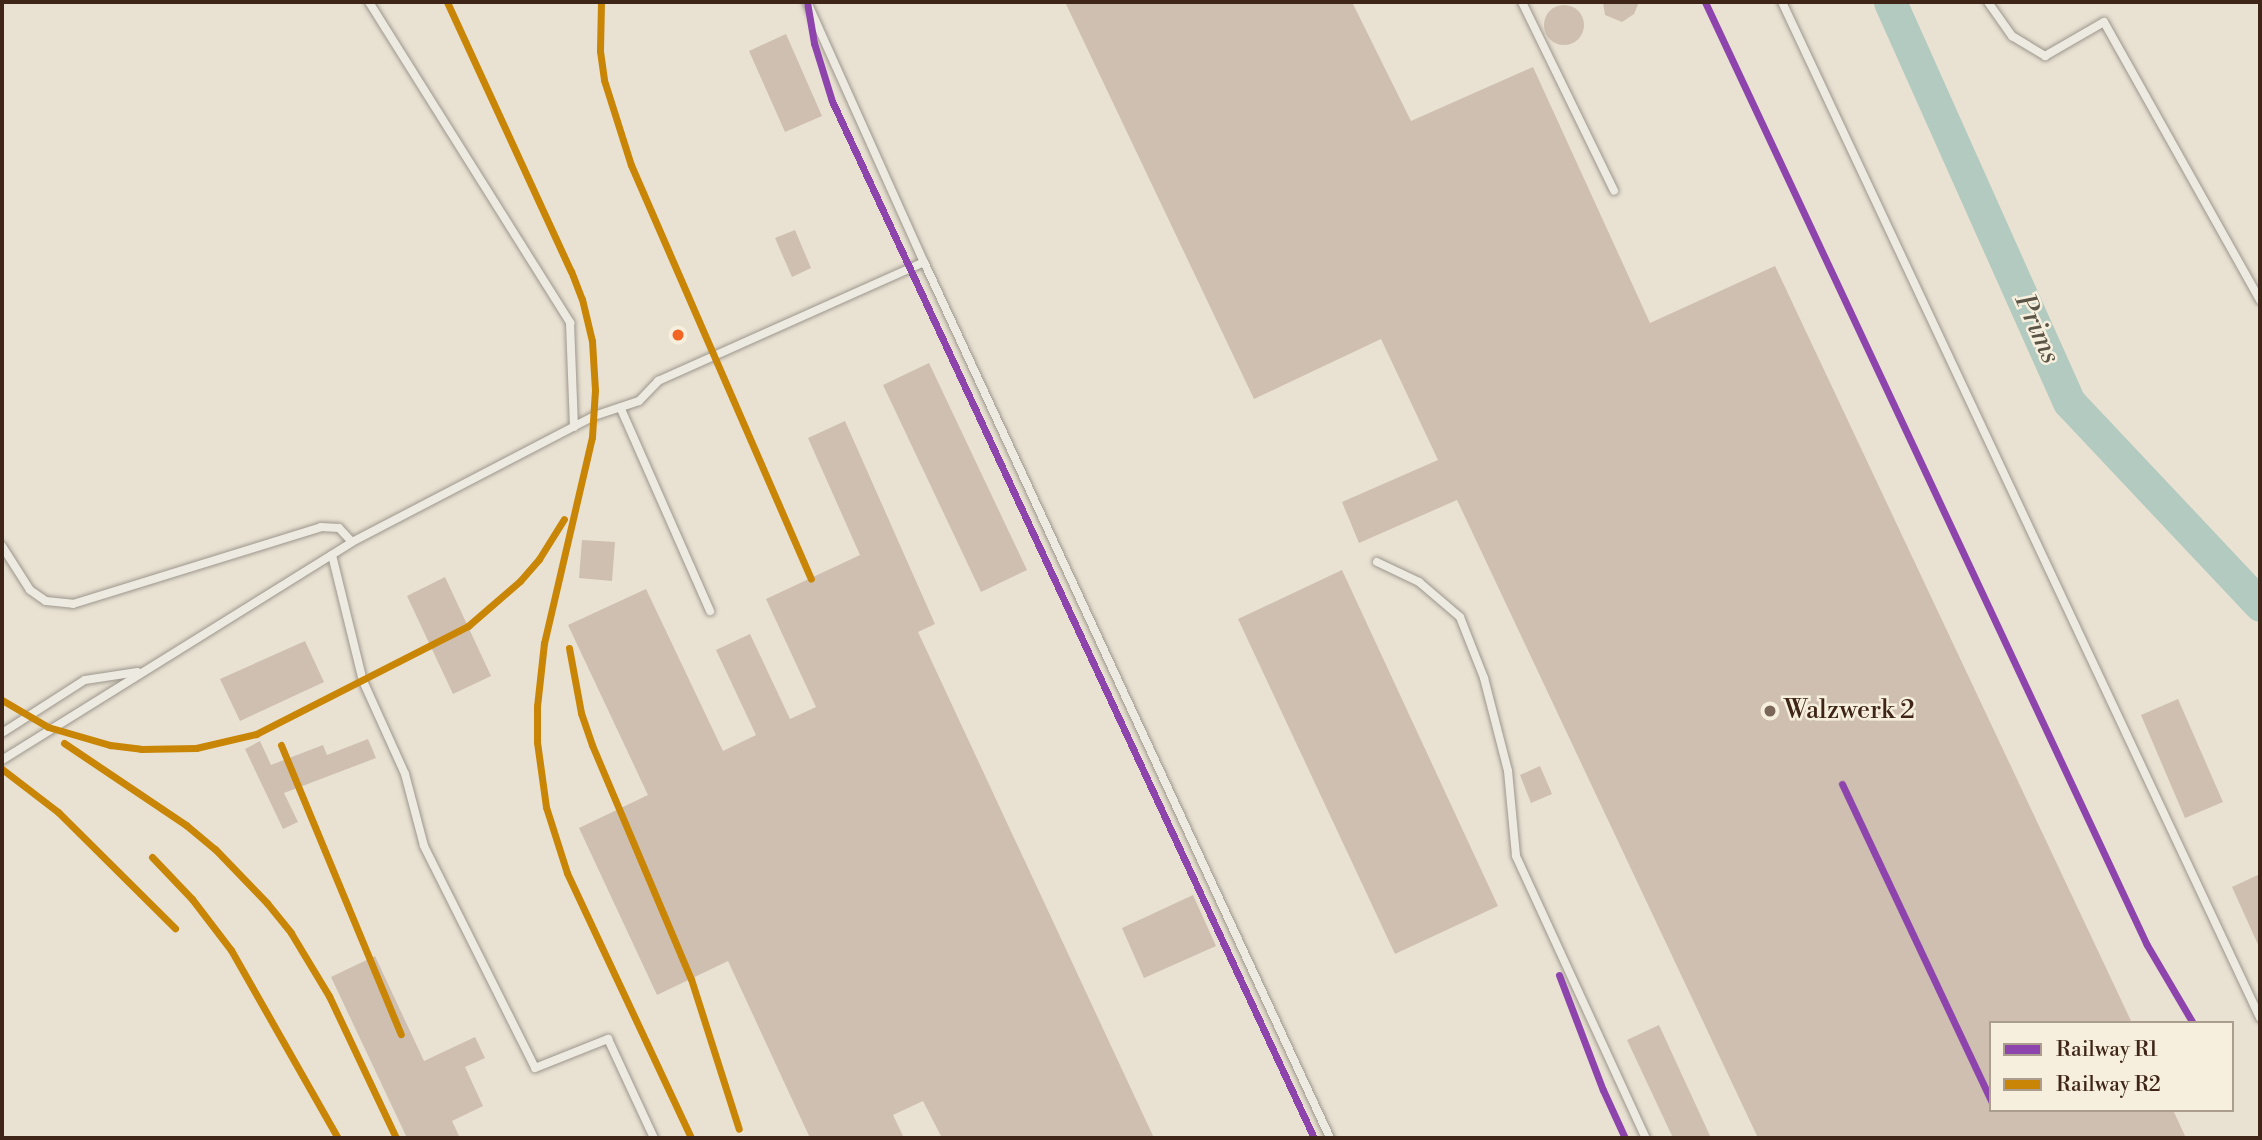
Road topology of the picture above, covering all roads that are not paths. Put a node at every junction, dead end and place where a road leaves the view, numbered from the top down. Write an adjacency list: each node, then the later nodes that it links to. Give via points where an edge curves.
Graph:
1 (369, 2): 10 (lane, via 570,323)
2 (807, 2): 7 (lane)
3 (1523, 2): 6 (lane)
4 (1782, 2): 19 (lane)
5 (1988, 2): 8 (lane, via 2012,36 2045,56 2104,22)
6 (1614, 191)
7 (924, 262): 9 (lane, via 659,381 639,401); 21 (lane)
8 (2260, 300)
9 (621, 409): 10 (lane); 15 (lane)
10 (574, 427): 11 (lane)
11 (352, 542): 12 (lane, via 339,528 321,527 73,604 47,601 30,590); 13 (lane)
12 (2, 546)
13 (332, 555): 16 (lane); 20 (lane, via 363,681 405,774 424,846 535,1068 608,1039)
14 (1377, 562): 22 (lane, via 1419,582 1460,617 1485,678 1508,771 1516,856)
15 (710, 611)
16 (142, 672): 17 (lane, via 85,680); 18 (lane)
17 (2, 733)
18 (2, 760)
19 (2260, 1018)
20 (654, 1138)
21 (1330, 1138)
22 (1646, 1138)

